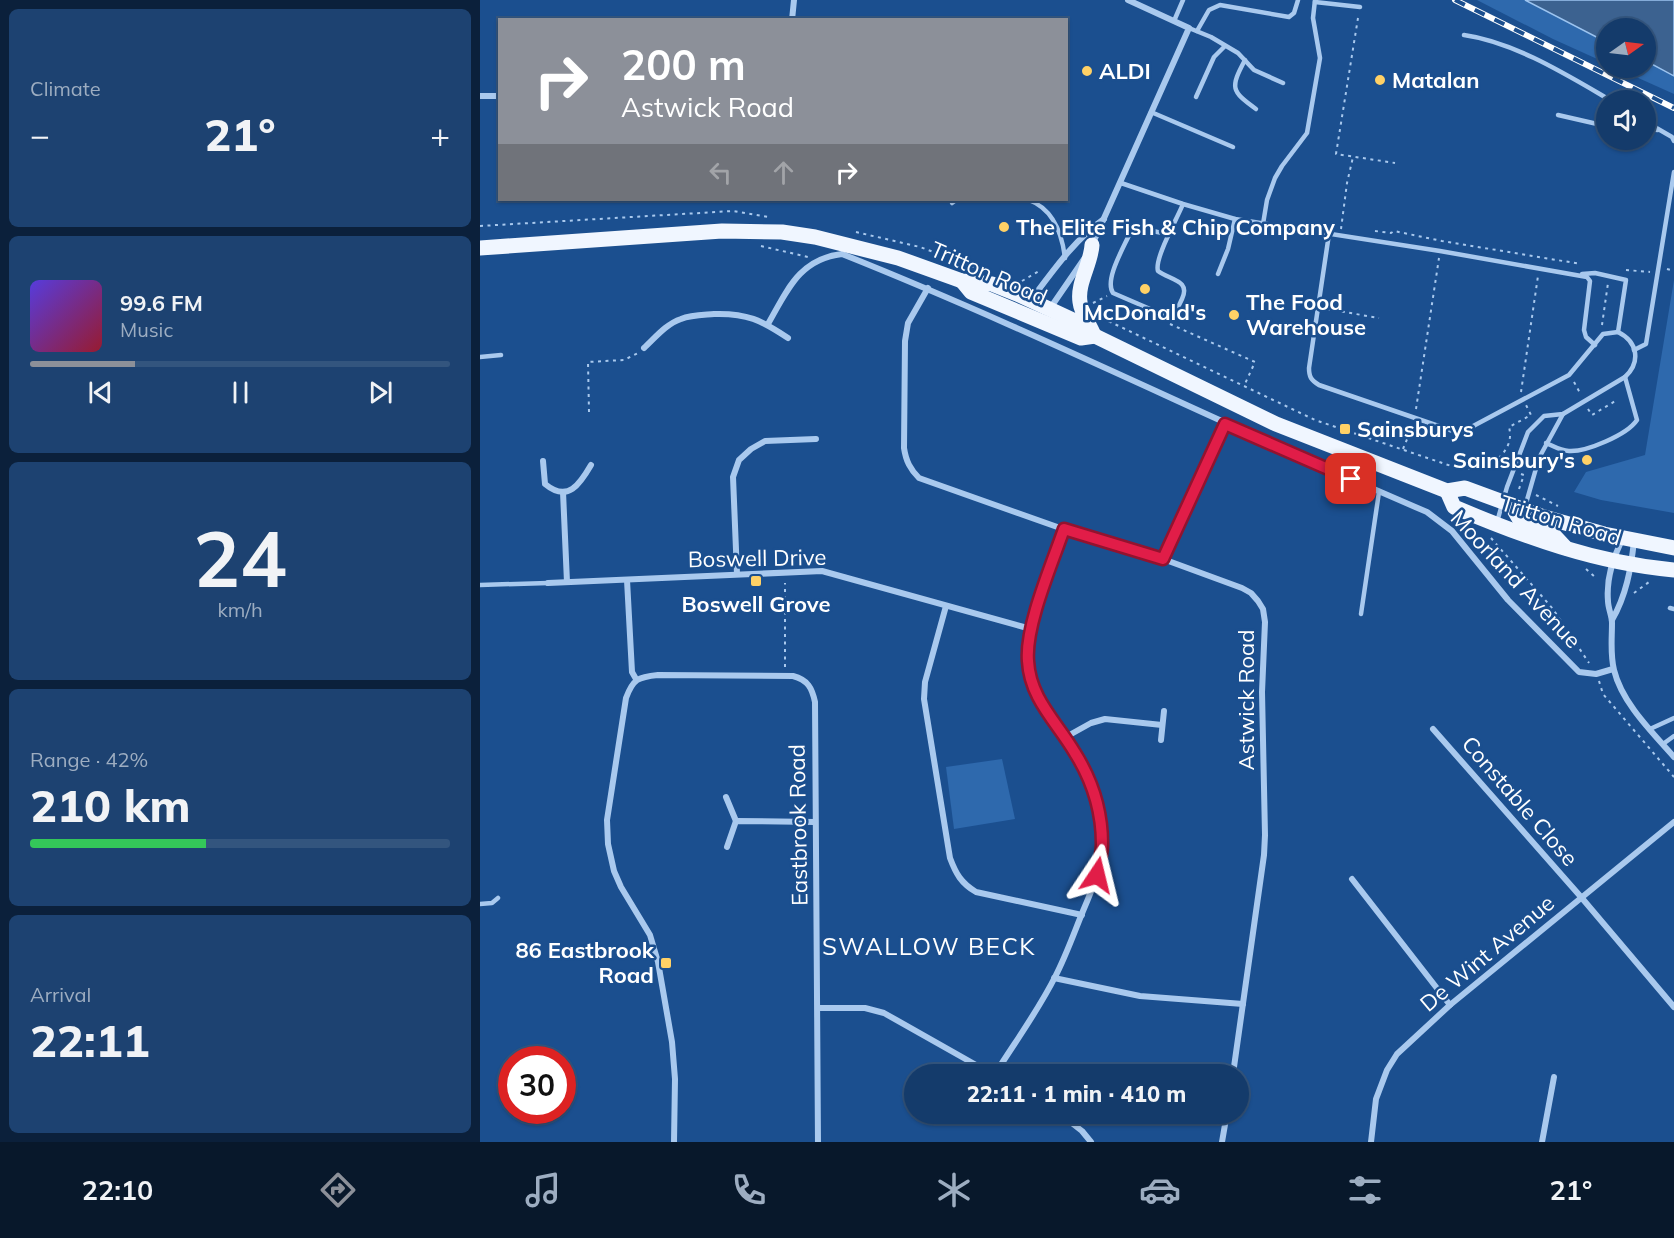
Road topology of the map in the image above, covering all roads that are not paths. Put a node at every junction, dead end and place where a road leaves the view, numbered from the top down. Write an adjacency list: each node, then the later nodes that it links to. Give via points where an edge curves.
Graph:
1 (794, 0): 7 (street)
2 (1128, 0): 8 (street)
3 (1183, 0): 8 (lane)
4 (1298, 0): 10 (lane, via 1289,17 1220,5 1209,10)
5 (1315, 1): 6 (lane); 34 (lane, via 1313,18 1320,58 1307,134 1275,178)
6 (1360, 7)
7 (792, 18)
8 (1174, 21): 9 (street)
9 (1189, 28): 10 (lane); 20 (street)
10 (1197, 31): 12 (lane)
11 (1464, 35): 15 (lane, via 1486,38)
12 (1225, 46): 13 (lane); 18 (lane, via 1214,57)
13 (1245, 60): 14 (lane, via 1254,70); 19 (lane, via 1235,87 1238,96)
14 (1282, 83)
15 (1596, 92)
16 (480, 96): 17 (street)
17 (498, 96)
18 (1196, 97)
19 (1256, 109)
20 (1151, 112): 27 (lane); 29 (street)
21 (1558, 115): 22 (lane)
22 (1596, 124)
23 (1656, 128): 25 (lane)
24 (1656, 130): 25 (lane)
25 (1660, 130): 26 (lane)
26 (1674, 141)
27 (1233, 147)
28 (1674, 172): 51 (lane, via 1646,344)
29 (1121, 183): 31 (lane); 32 (street)
30 (1031, 201): 39 (lane, via 1047,210 1063,242)
31 (1183, 204): 33 (lane); 35 (lane)
32 (1104, 219): 37 (street); 39 (street)
33 (1235, 219): 34 (lane); 40 (lane)
34 (1263, 224): 36 (lane)
35 (1171, 233): 35 (lane, via 1156,266 1184,287 1176,312 1164,315 1113,293 1110,279 1130,233 1142,227 1162,235)
36 (1329, 234): 41 (lane); 49 (lane, via 1309,368 1309,375 1319,385 1462,432 1569,375)
37 (1092, 245): 44 (street); 47 (main road, via 1080,300)
38 (480, 248): 43 (main road, Tritton Road, via 722,231 782,232 852,245 962,281 992,284)
39 (1065, 258): 43 (street)
40 (1218, 274)
41 (1573, 274): 46 (lane, via 1595,273 1626,280); 49 (lane, via 1589,278 1584,330)
42 (928, 288): 45 (street, Moorland Avenue, via 842,254 807,266); 56 (street, Moorland Avenue); 65 (street, Astwick Road, via 908,323 905,340 904,448 911,471 928,483)
43 (1027, 307): 44 (main road, Tritton Road)
44 (1047, 315): 47 (main road, Tritton Road, via 1073,320)
45 (768, 324): 48 (street); 50 (street, via 733,314 681,319)
46 (1618, 332): 49 (lane, via 1603,334); 51 (lane)
47 (1095, 336): 63 (main road, Tritton Road, via 1276,424)
48 (788, 338)
49 (1595, 345)
50 (644, 348)
51 (1634, 350): 54 (lane, via 1632,370)
52 (501, 355): 53 (lane)
53 (480, 357)
54 (1625, 377): 55 (lane); 58 (lane, via 1637,420 1633,426 1601,443 1567,452)
55 (1563, 414): 58 (lane); 64 (lane, via 1544,416 1528,432)
56 (1225, 424): 62 (street, Moorland Avenue); 69 (street)
57 (816, 439): 73 (street, via 765,441 739,460 733,477)
58 (1546, 443): 64 (lane)
59 (543, 461): 61 (street, via 545,484)
60 (591, 465): 61 (street, via 579,483)
61 (563, 492): 75 (street)
62 (1379, 492): 79 (lane); 82 (street, Moorland Avenue, via 1427,512 1452,531 1508,600 1579,672 1596,674)
63 (1447, 492): 64 (main road, Tritton Road, via 1465,488); 66 (main road, Tritton Road, via 1454,507)
64 (1513, 511): 66 (main road, Tritton Road); 66 (lane); 67 (main road, Tritton Road); 70 (main road, Tritton Road, via 1568,550)
65 (1064, 529): 69 (street, Astwick Road); 81 (street)
66 (1492, 529)
67 (1628, 539): 68 (main road, Tritton Road); 70 (street); 71 (street)
68 (1674, 548)
69 (1163, 559): 105 (street, Astwick Road, via 1242,588 1263,609 1264,855)
70 (1613, 561): 71 (main road, Tritton Road); 80 (street, via 1607,587)
71 (1631, 565): 72 (main road, Tritton Road); 80 (street)
72 (1674, 570)
73 (737, 574): 74 (street, Boswell Drive); 78 (street, Boswell Drive, via 822,571)
74 (627, 580): 75 (street, Boswell Drive); 83 (street, via 632,672)
75 (567, 582): 76 (street, Boswell Drive)
76 (548, 583): 77 (lane)
77 (480, 585)
78 (946, 606): 81 (street, Boswell Drive); 103 (street, via 924,699 950,858 956,874 976,892)
79 (1361, 614)
80 (1612, 621): 82 (street, Moorland Avenue)
81 (1031, 629): 90 (street, via 1031,680 1046,713)
82 (1614, 669): 88 (street, Moorland Avenue, via 1627,700)
83 (636, 679): 96 (street, Eastbrook Road, via 658,675 803,679 809,684 815,702); 115 (street, via 626,698 607,820 608,844 614,871 650,935 658,962 672,1042)
84 (1164, 711): 86 (street)
85 (1674, 718): 88 (lane)
86 (1162, 724): 90 (street, via 1105,719); 91 (street)
87 (1433, 729): 100 (street, Constable Close)
88 (1650, 729): 92 (street, Moorland Avenue)
89 (1674, 736): 92 (lane)
90 (1064, 738): 103 (street, via 1087,773 1096,797 1102,846 1097,875)
91 (1161, 740)
92 (1663, 744): 93 (street, Moorland Avenue)
93 (1674, 757)
94 (726, 797): 95 (street)
95 (736, 821): 96 (street); 98 (street)
96 (815, 822): 108 (street, Eastbrook Road)
97 (1674, 822): 100 (street, De Wint Avenue)
98 (727, 847)
99 (1352, 879): 106 (street)
100 (1581, 897): 106 (street, De Wint Avenue); 107 (street, Constable Close)
101 (498, 898): 102 (lane)
102 (480, 904)
103 (1082, 915): 104 (street)
104 (1054, 978): 105 (street, via 1140,996); 110 (street)
105 (1243, 1004): 111 (street, Astwick Road)
106 (1450, 1005): 119 (street, De Wint Avenue, via 1397,1054 1387,1070 1376,1099)
107 (1674, 1007)
108 (818, 1008): 109 (street, via 865,1008 884,1013); 116 (street, Eastbrook Road)
109 (976, 1064)
110 (1000, 1064)
111 (1234, 1064)
112 (1554, 1077): 120 (street)
113 (1073, 1124): 117 (street)
114 (1225, 1124): 118 (street)
115 (674, 1142)
116 (818, 1142)
117 (1091, 1142)
118 (1222, 1142)
119 (1371, 1142)
120 (1542, 1142)

